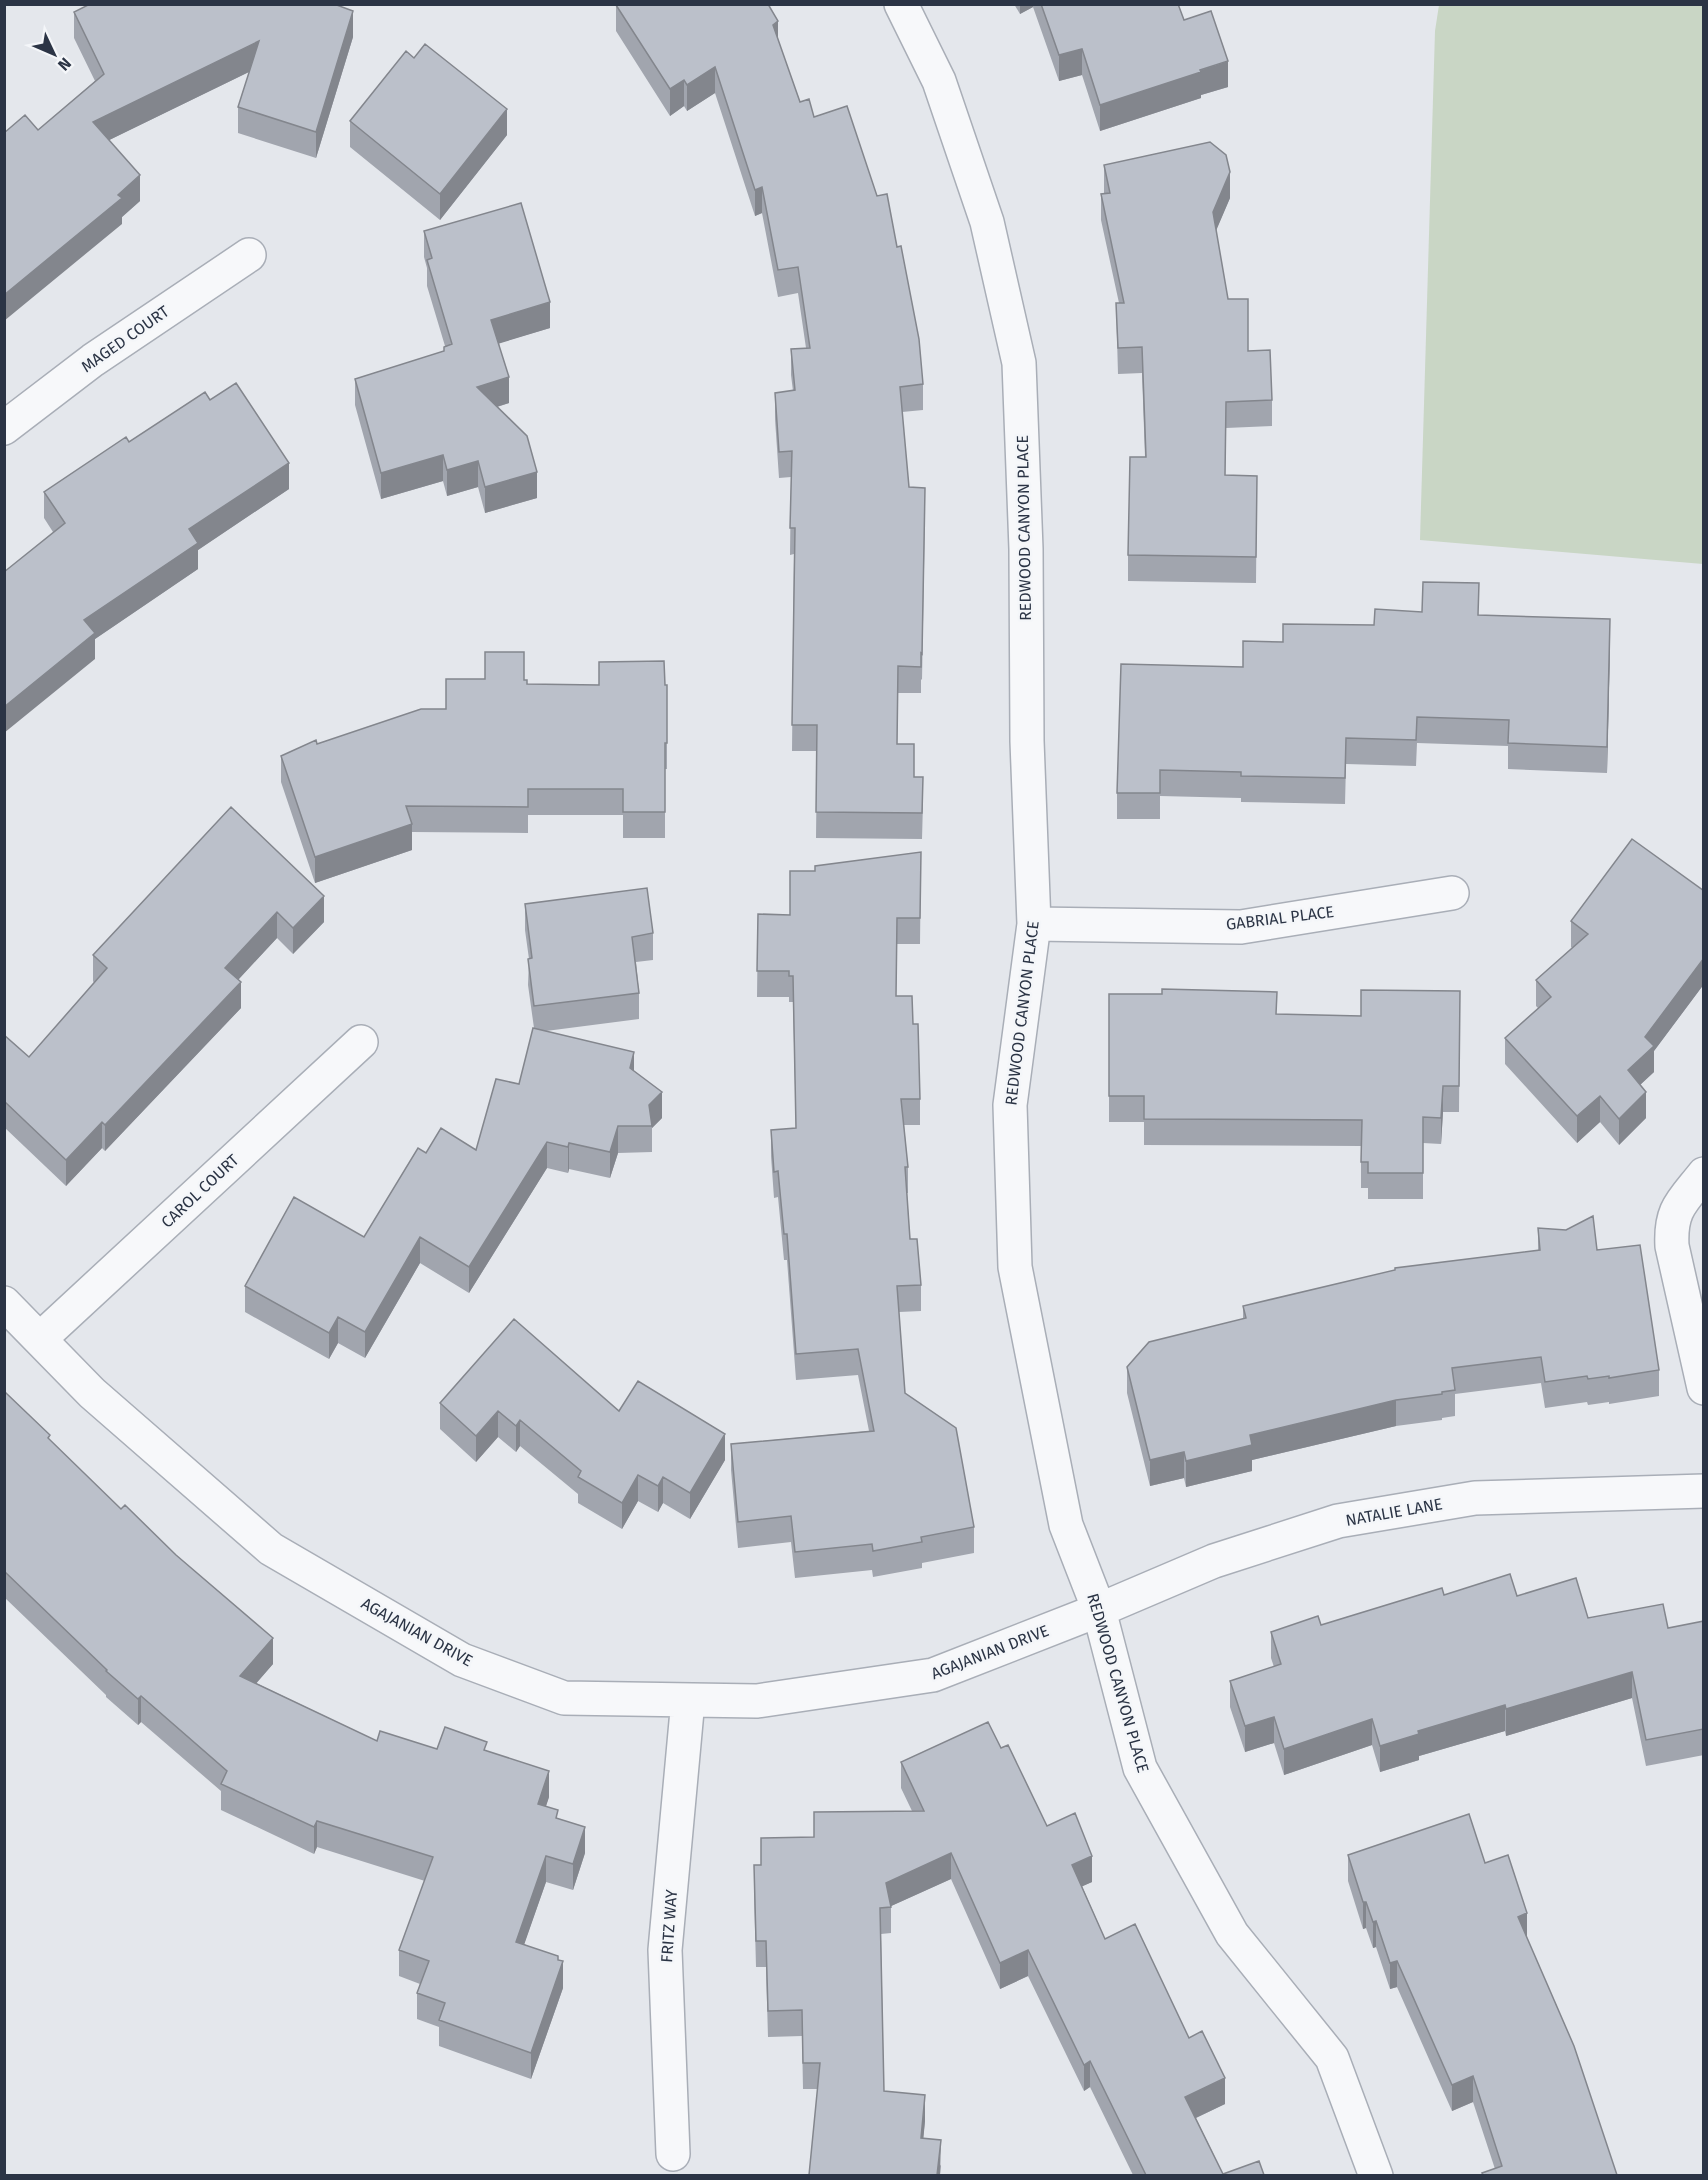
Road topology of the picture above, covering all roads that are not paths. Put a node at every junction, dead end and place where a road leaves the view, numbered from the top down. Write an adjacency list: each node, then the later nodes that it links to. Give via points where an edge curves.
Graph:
1 (901, 4): 5 (street, REDWOOD CANYON PLACE, via 939,81 987,222 1019,363)
2 (249, 255): 3 (street, MAGED COURT, via 93,360)
3 (4, 428)
4 (1452, 893): 5 (street, GABRIAL PLACE, via 1241,927)
5 (1034, 924): 12 (street, REDWOOD CANYON PLACE, via 1010,1105 1015,1267 1066,1525)
6 (361, 1042): 9 (street, CAROL COURT)
7 (1704, 1174): 10 (street, via 1677,1210 1671,1225 1672,1246)
8 (4, 1303): 9 (street, AGAJANIAN DRIVE)
9 (40, 1339): 13 (street, AGAJANIAN DRIVE, via 92,1393 271,1549 462,1660 564,1698)
10 (1704, 1388)
11 (1704, 1491): 12 (street, NATALIE LANE, via 1475,1498 1338,1521 1214,1561)
12 (1099, 1610): 13 (street, AGAJANIAN DRIVE, via 933,1675 757,1701); 15 (street, REDWOOD CANYON PLACE, via 1140,1768 1232,1934 1332,2058)
13 (688, 1700): 14 (street, FRITZ WAY, via 665,1950)
14 (673, 2154)
15 (1376, 2175)

